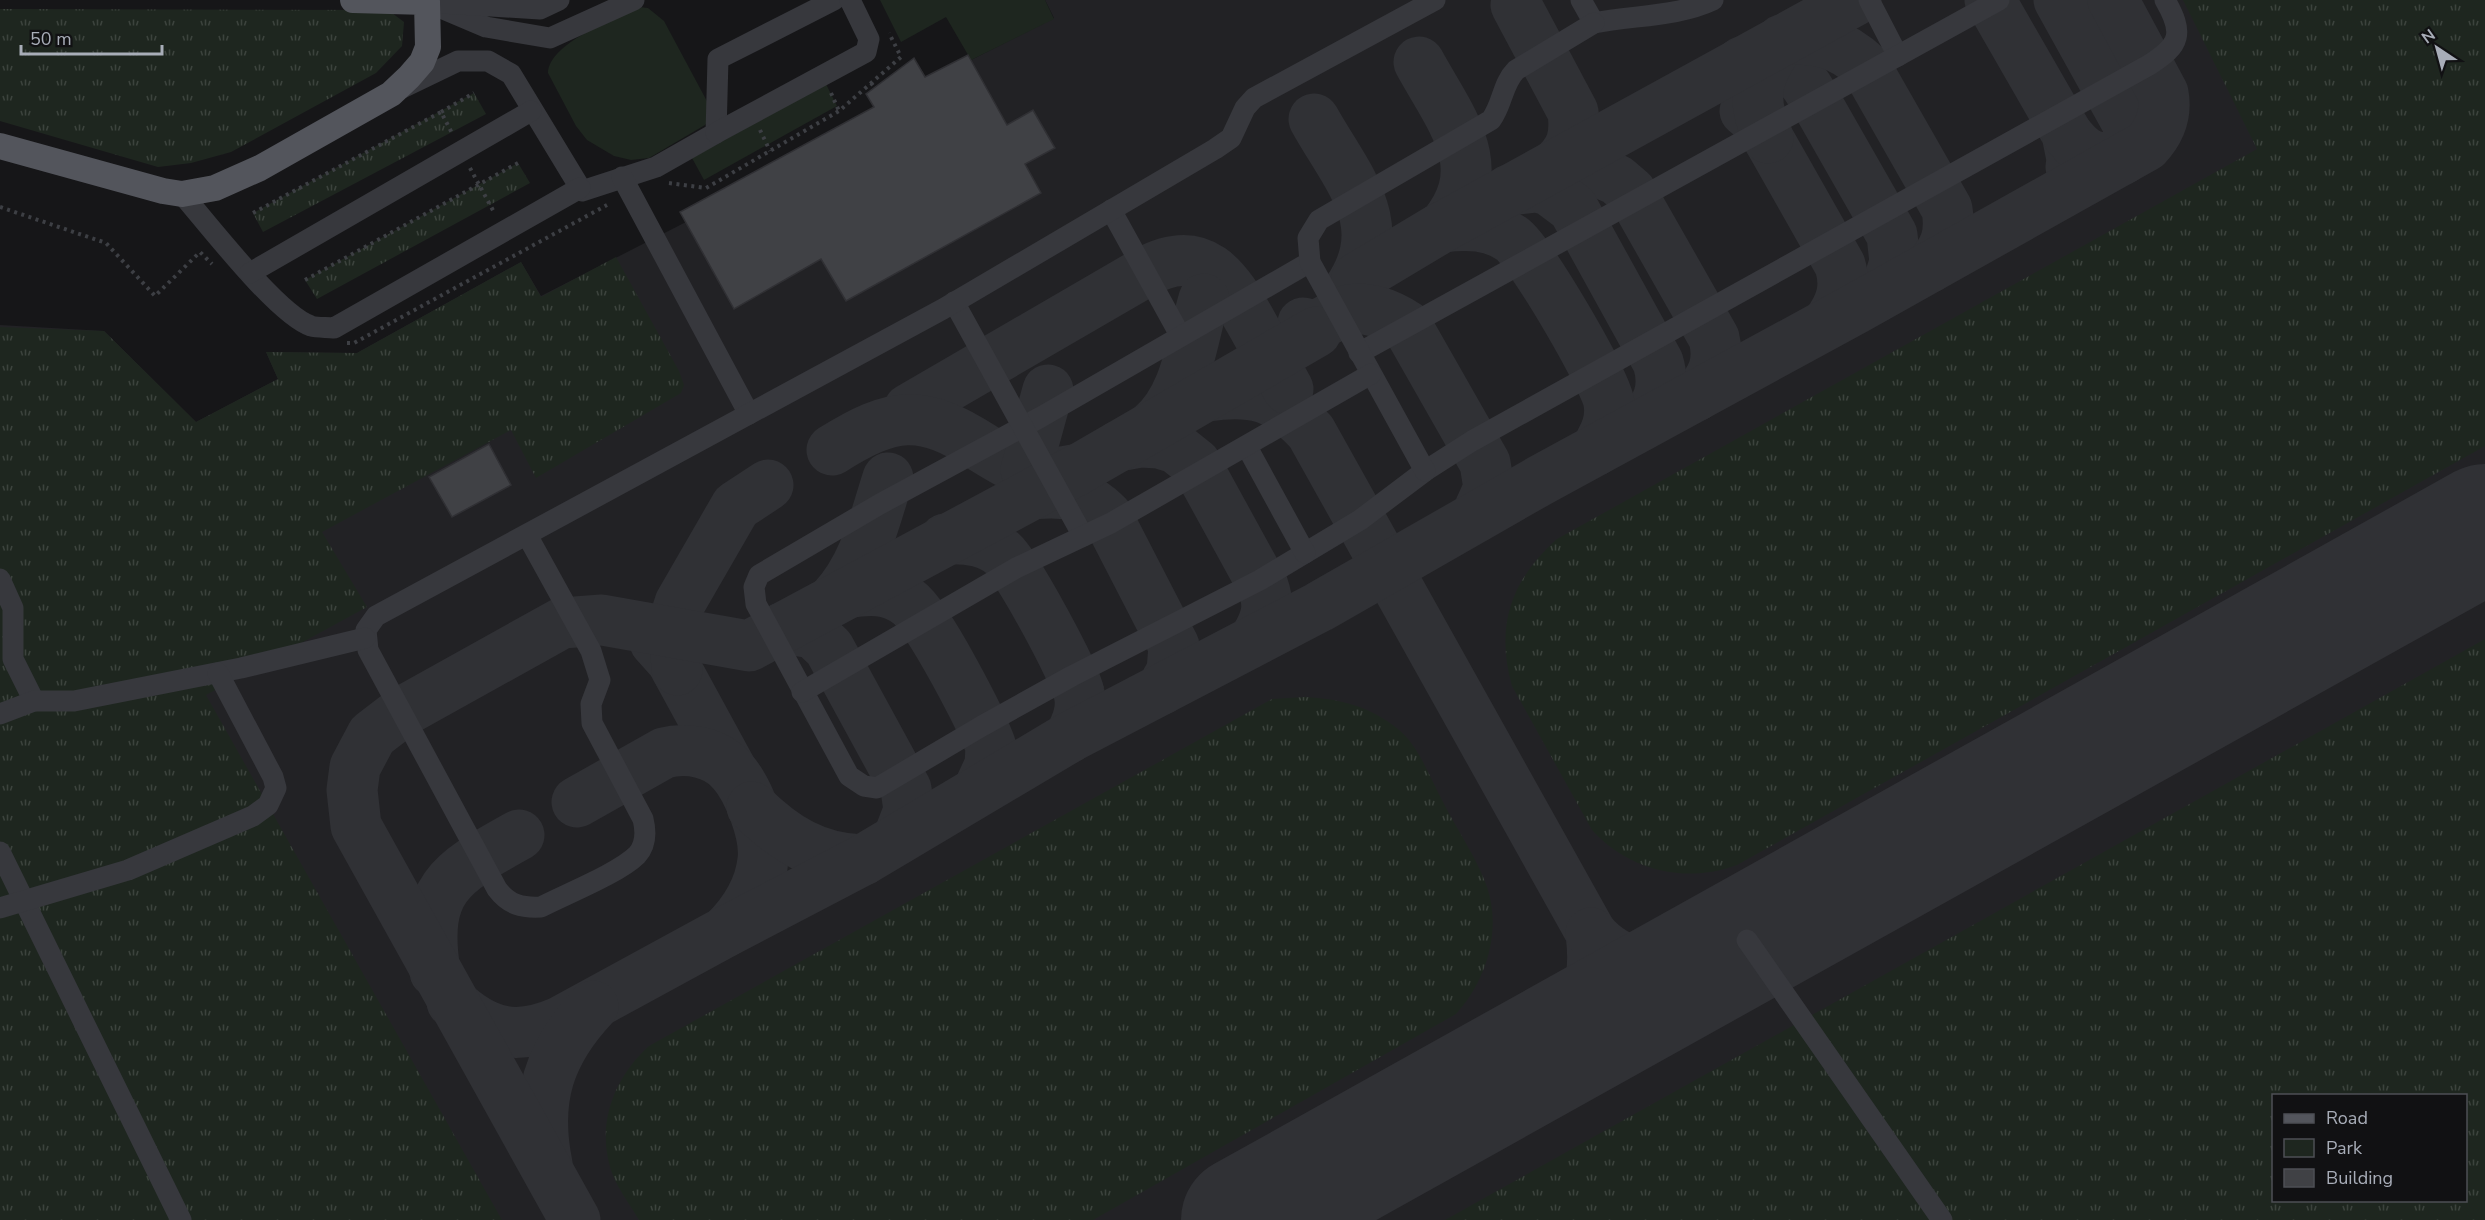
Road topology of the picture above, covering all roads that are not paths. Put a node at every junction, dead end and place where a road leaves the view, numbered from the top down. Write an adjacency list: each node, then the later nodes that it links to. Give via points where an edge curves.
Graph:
1 (353, 0): 10 (main road)
2 (634, 0): 10 (street, via 550,38 486,27)
3 (837, 0): 16 (street, via 718,59); 16 (street, via 868,39 866,52)
4 (1435, 0): 21 (street, via 1254,98 1231,138)
5 (1581, 0): 12 (street)
6 (1713, 0): 12 (street, via 1676,13 1630,15)
7 (1869, 0): 13 (street)
8 (1999, 0): 13 (street)
9 (2165, 0): 31 (street, via 2177,34 2176,43 2167,54 1595,371)
10 (427, 1): 11 (street); 14 (main road, via 429,29 425,54 409,78)
11 (549, 4)
12 (1594, 23): 22 (street, via 1516,70 1509,77 1491,120 1319,220 1308,238)
13 (1898, 56): 26 (street)
14 (391, 94): 15 (street, via 458,61 488,60 511,74); 20 (main road, via 236,181)
15 (531, 111): 19 (street); 23 (street)
16 (716, 133): 18 (street)
17 (0, 146): 20 (main road)
18 (626, 185): 19 (street, via 582,191); 28 (street)
19 (580, 188): 23 (street, via 334,328 312,327 295,317)
20 (182, 194): 23 (street)
21 (1111, 210): 24 (street); 25 (street)
22 (1310, 262): 25 (street); 26 (street)
23 (250, 273)
24 (954, 302): 28 (street); 29 (street)
25 (1180, 335): 29 (street)
26 (1359, 353): 27 (street)
27 (1371, 374): 30 (street); 31 (street)
28 (749, 414): 32 (street)
29 (1024, 426): 33 (street); 38 (street, via 759,574 754,587 756,604)
30 (1247, 447): 33 (street); 34 (street)
31 (1425, 471): 34 (street, via 1360,520)
32 (527, 535): 36 (street, via 376,616); 36 (street, via 600,672 591,705 592,723 645,827 642,848 626,863 541,907 519,906 504,898 368,650)
33 (1083, 536): 38 (street, via 1016,568)
34 (1305, 553): 38 (street, via 992,720 877,788 864,786 849,776)
35 (0, 579): 39 (street, via 13,608 13,659)
36 (365, 638): 37 (street)
37 (218, 673): 39 (street, via 74,701); 42 (street, via 273,777 274,796 268,805 254,816 128,870)
38 (802, 692)
39 (34, 701): 40 (street)
40 (0, 714)
41 (0, 852): 42 (street)
42 (22, 901): 43 (street); 45 (street)
43 (0, 908)
44 (1746, 940): 46 (street)
45 (182, 1220)
46 (1942, 1220)

